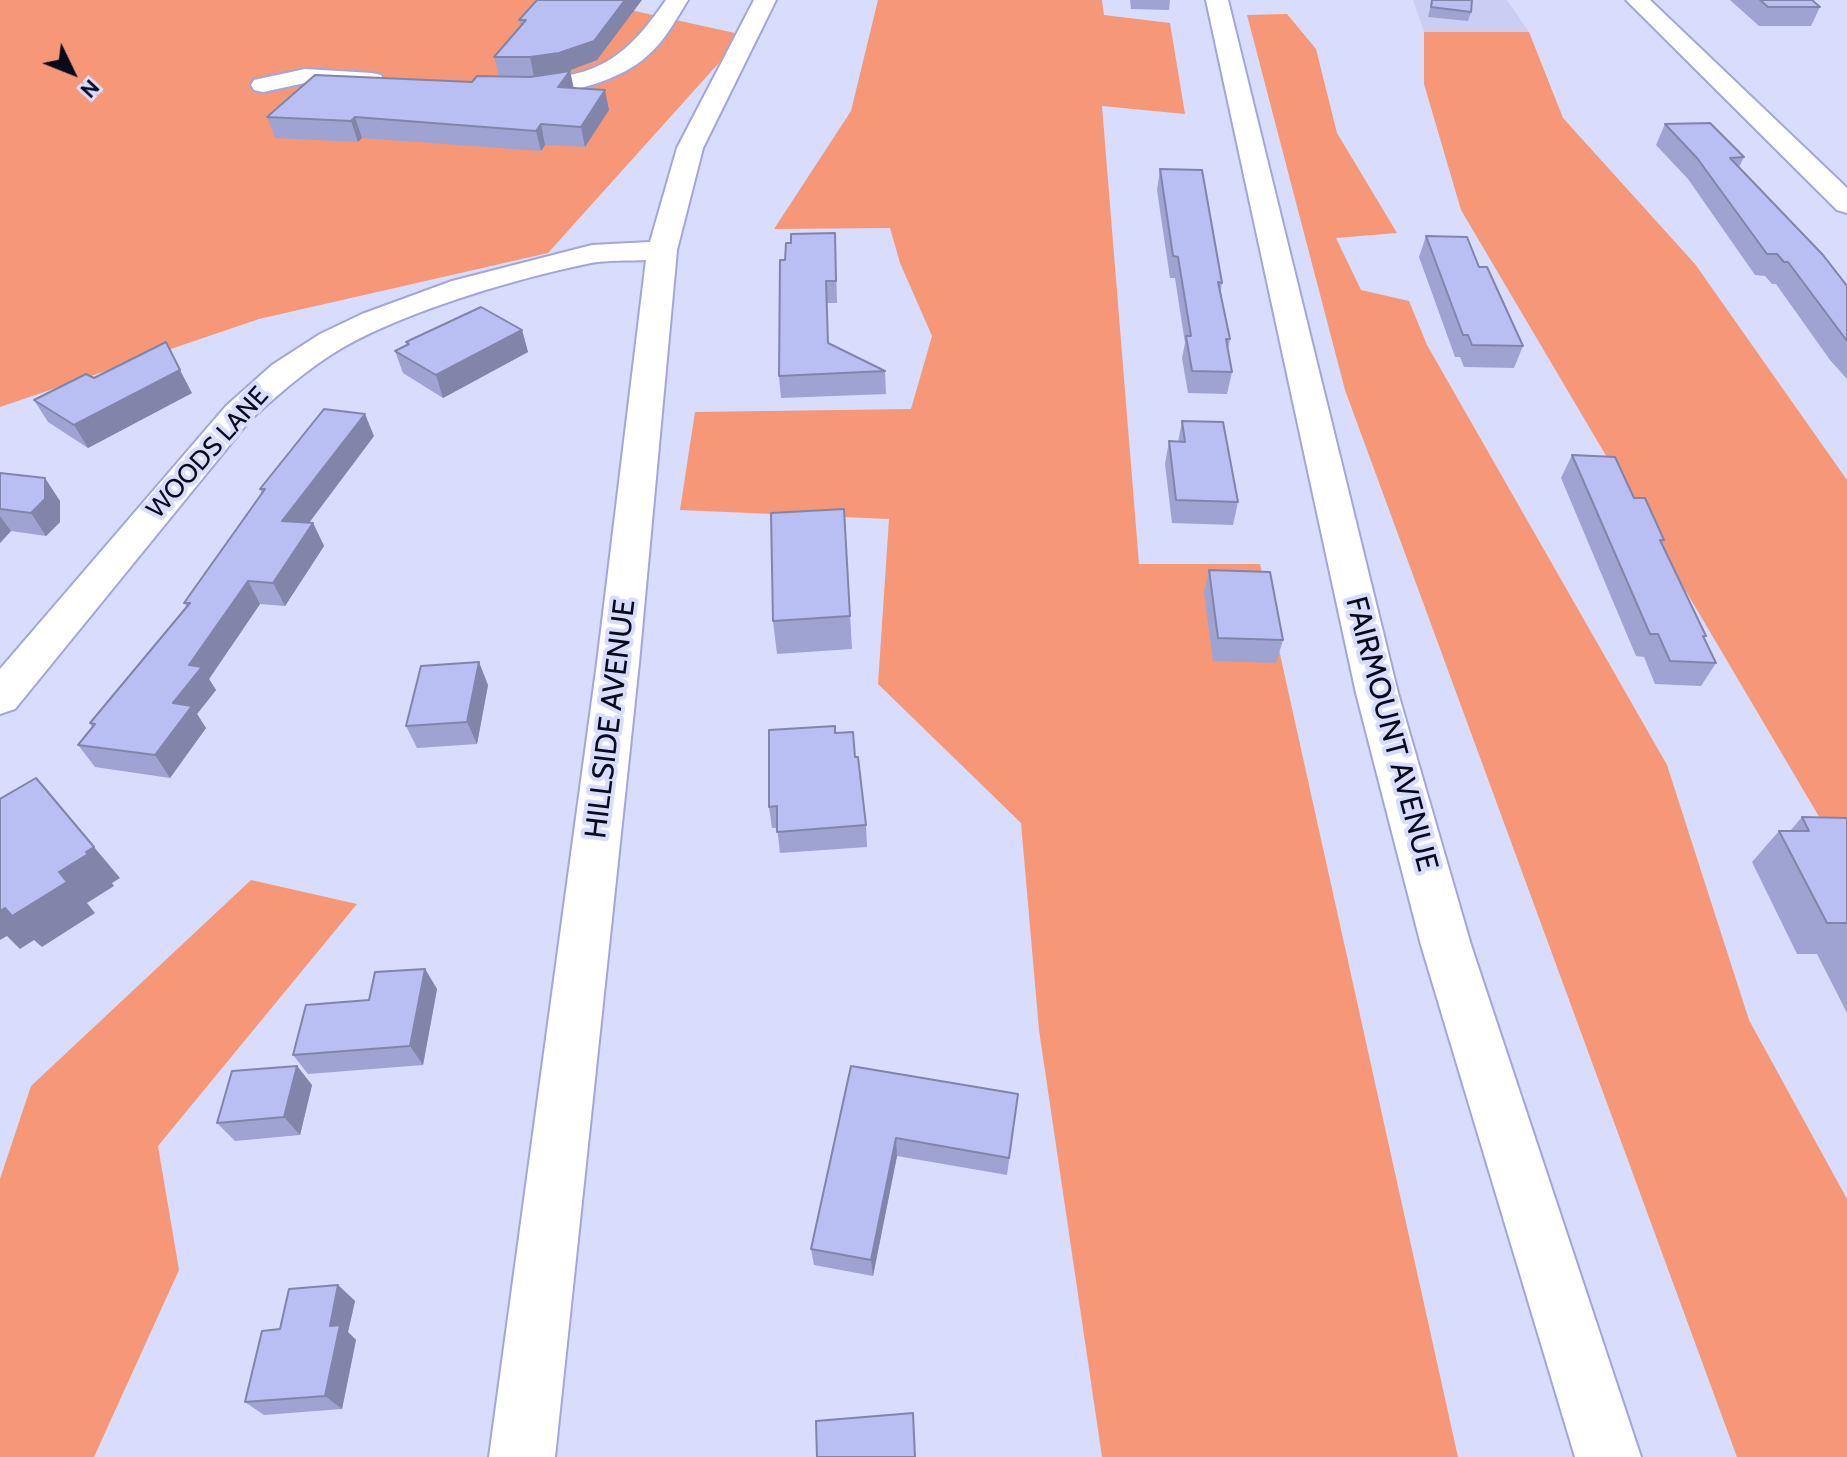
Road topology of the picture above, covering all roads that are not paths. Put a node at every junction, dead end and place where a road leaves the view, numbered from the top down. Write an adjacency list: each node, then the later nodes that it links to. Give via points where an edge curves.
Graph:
1 (677, 0): 7 (street, via 648,41 630,59 608,70 568,83)
2 (765, 0): 9 (street, HILLSIDE AVENUE, via 690,148)
3 (1217, 0): 12 (street, FAIRMOUNT AVENUE, via 1377,693 1446,945)
4 (1637, 0): 8 (street)
5 (394, 81): 6 (street, via 305,76)
6 (263, 85)
7 (483, 86)
8 (1847, 204)
9 (662, 250): 10 (street, WOODS LANE, via 580,257 448,293 331,341 284,372 238,413); 11 (street, HILLSIDE AVENUE)
10 (0, 698)
11 (522, 1457)
12 (1608, 1457)

